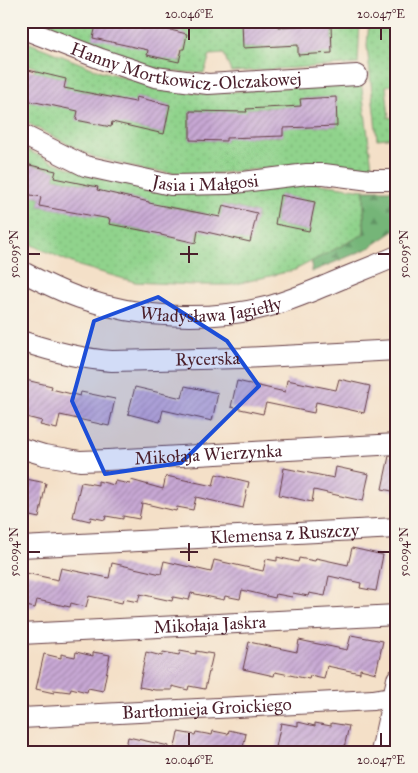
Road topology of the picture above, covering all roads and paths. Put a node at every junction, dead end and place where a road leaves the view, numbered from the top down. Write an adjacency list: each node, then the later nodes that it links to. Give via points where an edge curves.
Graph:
1 (21, 28): 2 (street, Hanny Mortkowicz-Olczakowej, via 155,77 208,84)
2 (357, 75)
3 (21, 134): 4 (street, Jasia i Małgosi, via 86,166 171,185 227,184 308,174)
4 (397, 180)
5 (397, 256): 6 (street, Władysława Jagiełły, via 297,297 239,313 210,316 153,314 100,304 58,290)
6 (21, 271)
7 (21, 341): 8 (street, Rycerska, via 80,358 112,361)
8 (397, 350)
9 (397, 444): 10 (street, Mikołaja Wierzynka, via 99,461 44,455)
10 (21, 448)
11 (397, 528): 12 (street, Klemensa z Ruszczy)
12 (21, 547)
13 (397, 615): 14 (street, Mikołaja Jaskra)
14 (21, 634)
15 (396, 691): 16 (street, Bartłomieja Groickiego, via 373,700); 17 (street)
16 (21, 718)
17 (381, 752)

